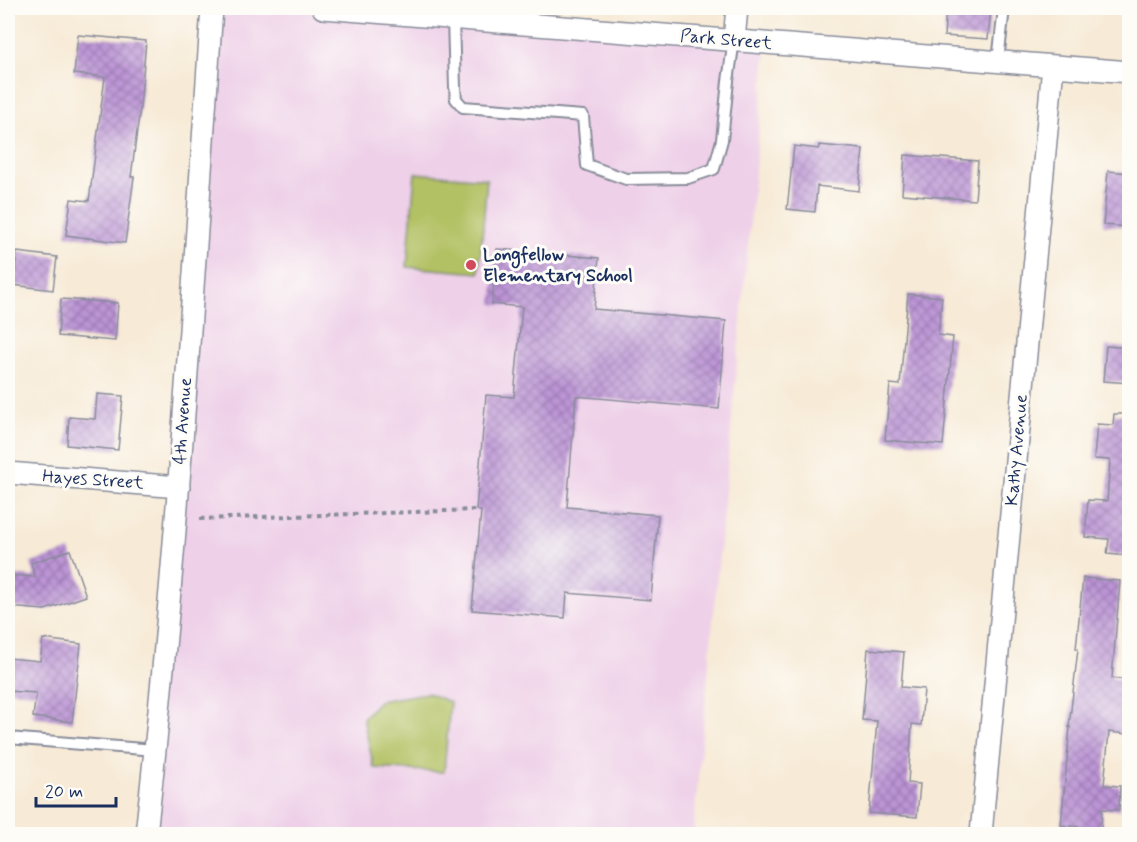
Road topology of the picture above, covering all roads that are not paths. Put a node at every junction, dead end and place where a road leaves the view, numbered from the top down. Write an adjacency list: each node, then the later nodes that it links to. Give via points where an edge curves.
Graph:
1 (212, 8): 11 (street, 4th Avenue)
2 (323, 8): 5 (street, Park Street)
3 (737, 8): 6 (street)
4 (1004, 8): 7 (lane)
5 (461, 15): 6 (street, Park Street); 6 (lane, via 455,88 456,99 463,107 583,116 587,165 626,178 688,178 714,169 722,140)
6 (734, 40): 7 (street, Park Street)
7 (998, 61): 8 (street, Park Street)
8 (1053, 66): 9 (street, Park Street); 15 (street, Kathy Avenue)
9 (1130, 72)
10 (8, 473): 11 (street, Hayes Street)
11 (179, 487): 13 (street, 4th Avenue)
12 (8, 738): 13 (lane)
13 (155, 750): 14 (street, 4th Avenue)
14 (146, 834)
15 (981, 834)

